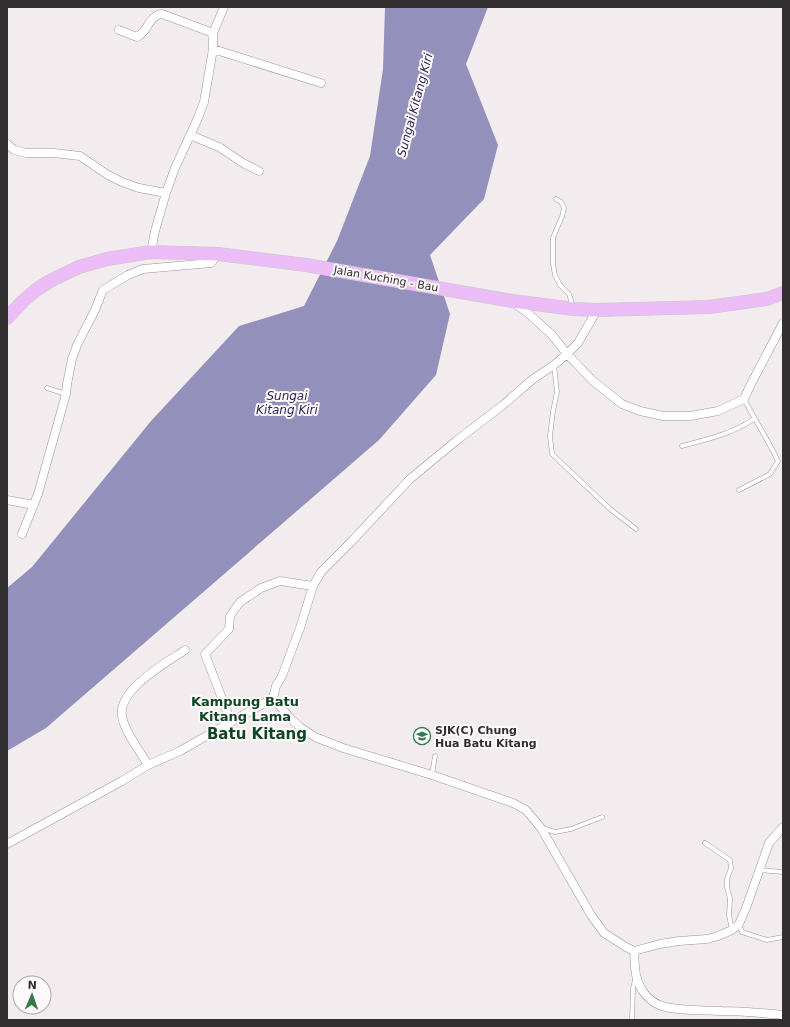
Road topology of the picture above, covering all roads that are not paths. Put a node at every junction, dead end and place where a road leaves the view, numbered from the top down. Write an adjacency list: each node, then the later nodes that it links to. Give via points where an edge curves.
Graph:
1 (224, 7): 3 (street)
2 (119, 30): 3 (street, via 137,37 142,35 155,16 162,14)
3 (213, 33): 4 (street)
4 (213, 50): 5 (street); 6 (street, via 204,102)
5 (321, 83)
6 (190, 135): 8 (street, via 219,147); 9 (street)
7 (7, 144): 9 (street, via 14,150 26,153 54,152 80,156 122,182)
8 (259, 171)
9 (166, 193): 11 (street)
10 (556, 199): 15 (lane, via 564,208 553,238 553,264 555,275 569,294)
11 (151, 252): 12 (main road, Jalan Kuching - Bau); 17 (main road, Jalan Kuching - Bau, via 107,258 79,267 36,290)
12 (218, 254): 14 (main road, Jalan Kuching - Bau, via 306,265); 22 (street, via 212,262 143,269 104,290 76,345)
13 (783, 293): 16 (main road, Jalan Kuching - Bau, via 767,299 709,307)
14 (512, 301): 15 (main road, Jalan Kuching - Bau); 19 (street, via 552,335)
15 (574, 309): 16 (main road, Jalan Kuching - Bau)
16 (597, 310): 19 (street, via 578,343)
17 (7, 318)
18 (783, 323): 23 (street)
19 (567, 354): 20 (street); 23 (street, via 593,381 622,404 640,411 663,416 690,416 718,411)
20 (554, 365): 29 (lane, via 557,392 550,436 552,454 610,509); 31 (street, via 533,379 410,479 321,572)
21 (46, 388): 22 (lane)
22 (66, 394): 28 (street)
23 (744, 399): 24 (lane)
24 (754, 419): 25 (lane, via 727,434); 26 (lane, via 778,461 770,474)
25 (682, 446)
26 (739, 490)
27 (7, 500): 28 (street)
28 (34, 505): 30 (street)
29 (636, 529)
30 (22, 534)
31 (313, 586): 33 (street); 34 (street, via 280,581 261,588 240,602 230,616 229,629 205,654)
32 (185, 650): 36 (street, via 141,681 123,704 125,726)
33 (273, 698): 34 (street); 37 (street, via 290,718 315,737)
34 (231, 722): 36 (street, via 180,751)
35 (435, 756): 37 (lane)
36 (148, 765): 42 (street)
37 (432, 775): 40 (street, via 513,803 526,810)
38 (602, 817): 40 (lane, via 571,829 555,832)
39 (783, 827): 43 (street, via 770,843)
40 (541, 828): 48 (street, via 604,933)
41 (705, 843): 46 (lane, via 730,860 731,868 727,883)
42 (7, 844)
43 (759, 870): 44 (lane); 45 (street)
44 (783, 872)
45 (739, 924): 46 (street); 47 (lane, via 742,932 752,936 768,940)
46 (732, 930): 48 (street, via 707,940 679,941)
47 (783, 937)
48 (634, 951): 49 (street)
49 (636, 977): 50 (street, via 641,989 650,999 665,1007); 51 (lane)
50 (783, 1015)
51 (632, 1020)

